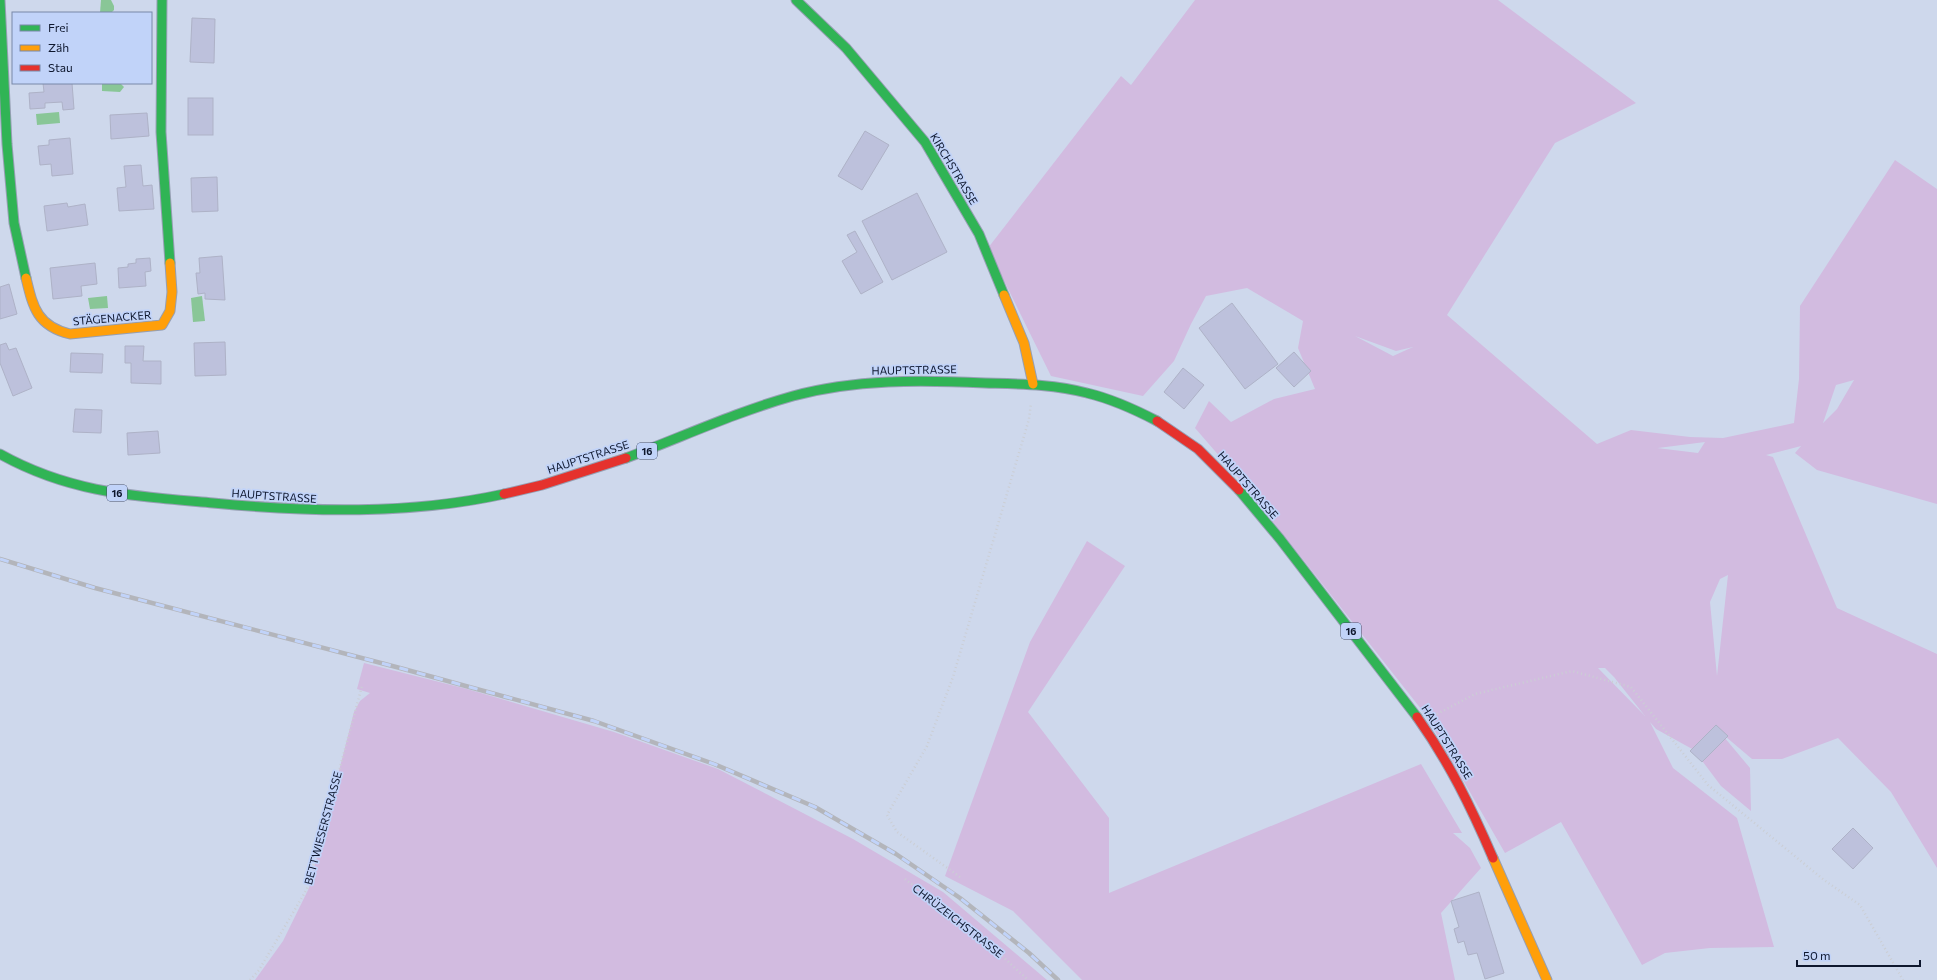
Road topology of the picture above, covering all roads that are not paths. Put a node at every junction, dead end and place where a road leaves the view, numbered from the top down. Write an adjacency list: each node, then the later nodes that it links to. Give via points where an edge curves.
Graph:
1 (0, 0): 2 (main road, STÄGENACKER, via 7,144 14,223 37,315 57,331 70,334 162,325 170,311 172,292 161,132)
2 (162, 0)
3 (796, 0): 4 (main road, KIRCHSTRASSE, via 846,48 925,142 979,234 1024,343)
4 (1033, 384): 5 (main road, HAUPTSTRASSE / 16, via 907,381 831,387 764,405 584,473 500,494 410,508 315,511 143,497 77,486 49,478); 6 (main road, HAUPTSTRASSE / 16, via 1113,399 1160,421 1199,449 1239,490 1423,723 1454,772)
5 (0, 454)
6 (1547, 980)

